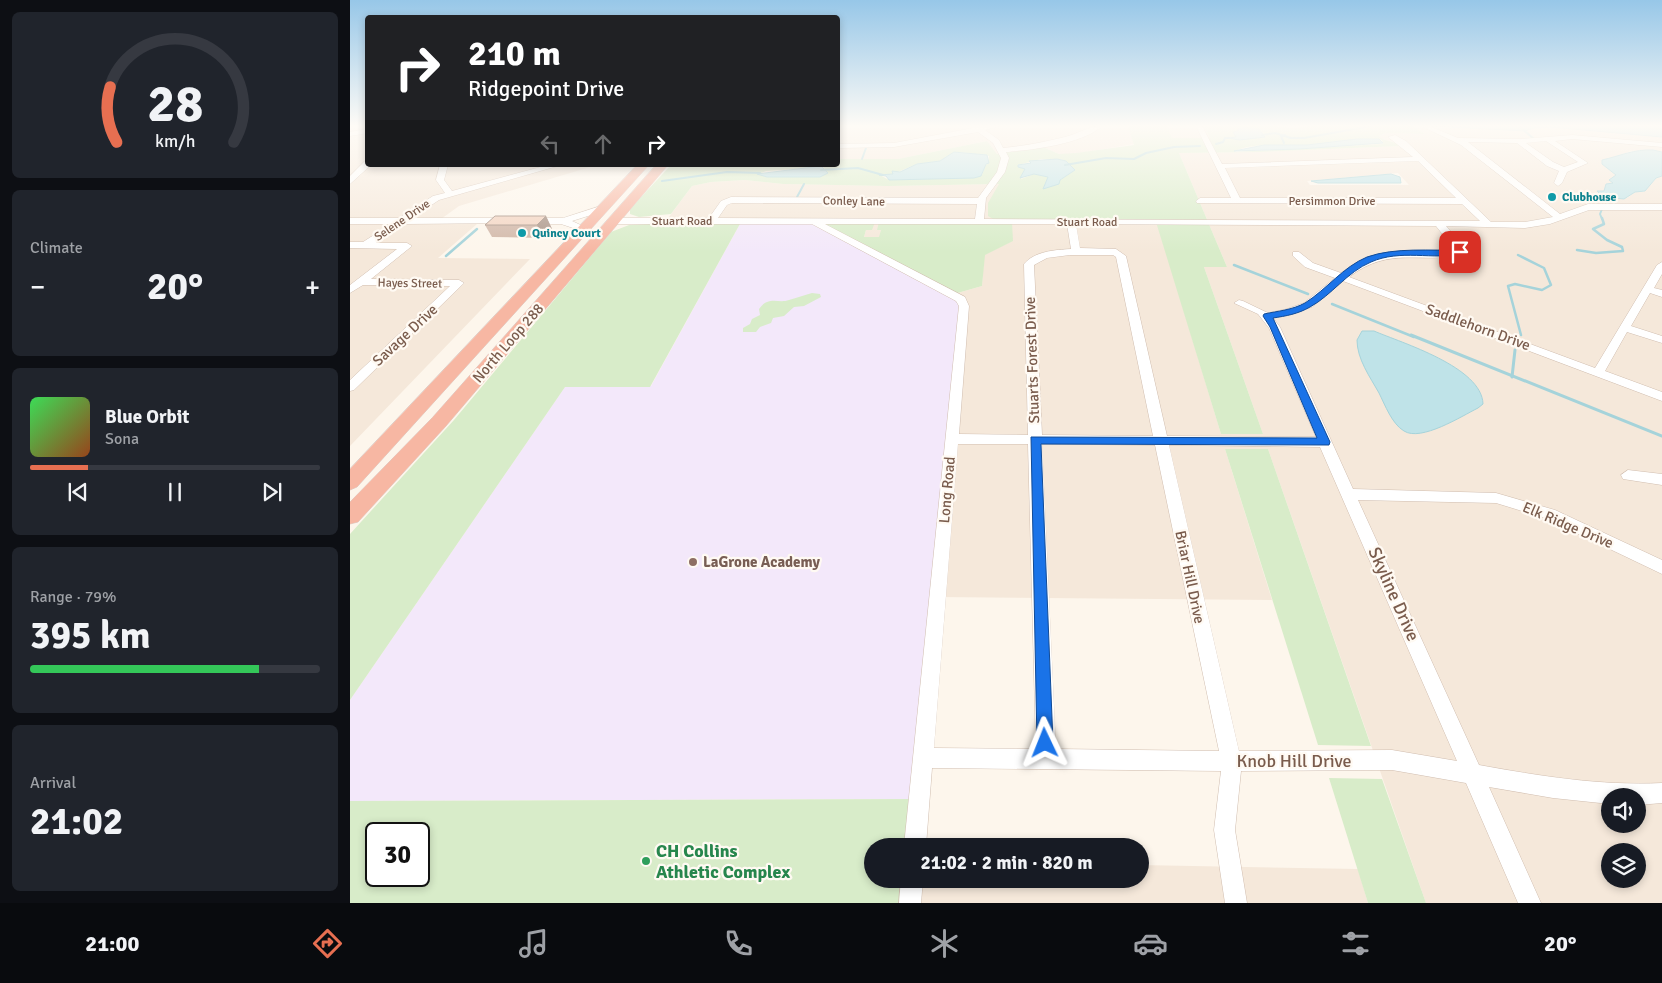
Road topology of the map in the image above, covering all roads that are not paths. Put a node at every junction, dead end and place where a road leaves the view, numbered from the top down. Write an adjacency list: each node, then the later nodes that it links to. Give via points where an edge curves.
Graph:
1 (363, 168): 15 (street)
2 (443, 168): 17 (street, via 440,180)
3 (524, 168): 14 (street)
4 (546, 168): 14 (street, Selene Drive)
5 (641, 168): 23 (highway, North Loop 288)
6 (659, 168): 23 (highway, North Loop 288)
7 (1003, 168): 18 (street)
8 (1221, 168): 20 (street)
9 (1430, 168): 21 (street)
10 (1494, 168): 24 (street)
11 (1560, 168): 13 (street)
12 (1569, 168): 13 (street)
13 (1564, 170): 16 (street)
14 (528, 173): 17 (street, Selene Drive)
15 (350, 181)
16 (1558, 183)
17 (449, 194): 26 (street, Selene Drive, via 423,205)
18 (981, 201): 28 (street, Conley Lane, via 728,201); 30 (street)
19 (1200, 201): 20 (street, Persimmon Drive)
20 (1237, 201): 21 (street, Persimmon Drive)
21 (1464, 201): 33 (street)
22 (1662, 207): 24 (street, Stuart Road, via 1588,207)
23 (609, 214): 27 (street, Stuart Road); 28 (street, Stuart Road); 34 (highway, North Loop 288); 61 (highway, North Loop 288, via 439,422)
24 (1559, 217): 33 (street, Stuart Road, via 1533,224)
25 (350, 221): 26 (street, Stuart Road)
26 (399, 221): 27 (street, Stuart Road); 36 (street, Selene Drive)
27 (562, 221): 34 (street, via 580,226)
28 (712, 221): 29 (street, Stuart Road)
29 (814, 222): 30 (street, Stuart Road); 53 (street, Long Road, via 954,294 963,302)
30 (979, 222): 31 (street, Stuart Road)
31 (1071, 222): 32 (street, Stuart Road); 37 (street)
32 (1438, 223): 33 (street, Stuart Road); 40 (street, via 1460,252 1384,255 1363,262)
33 (1490, 225)
34 (581, 233): 59 (highway, North Loop 288)
35 (350, 246): 36 (street)
36 (364, 246): 41 (street, via 407,246)
37 (1076, 251): 54 (street, Stuarts Forest Drive, via 1048,255 1029,264); 55 (street, Briar Hill Drive, via 1118,252 1121,256)
38 (1296, 254): 40 (street, Saddlehorn Drive, via 1309,265)
39 (1662, 265): 43 (street)
40 (1342, 277): 47 (street, via 1301,308); 50 (street, Saddlehorn Drive)
41 (361, 282): 42 (street, Hayes Street); 44 (street)
42 (459, 283): 51 (street, Savage Drive)
43 (1648, 289): 45 (street); 48 (street)
44 (350, 290)
45 (1662, 294)
46 (1239, 303): 47 (street)
47 (1267, 316): 56 (street, Skyline Drive)
48 (1625, 328): 49 (street); 50 (street)
49 (1662, 340)
50 (1598, 372): 52 (street, Saddlehorn Drive)
51 (350, 387)
52 (1662, 397)
53 (952, 440): 54 (street); 63 (street, Long Road)
54 (1035, 440): 55 (street); 64 (street, Stuarts Forest Drive)
55 (1161, 441): 56 (street); 65 (street, Briar Hill Drive)
56 (1325, 442): 60 (street, Skyline Drive)
57 (1628, 475): 58 (street, via 1654,476)
58 (1662, 480)
59 (350, 482)
60 (1350, 494): 62 (street, Elk Ridge Drive, via 1468,496 1504,500 1550,514); 66 (street, Skyline Drive)
61 (350, 516)
62 (1662, 567)
63 (923, 758): 64 (street, Knob Hill Drive); 68 (street, Long Road)
64 (1046, 759): 65 (street, Knob Hill Drive)
65 (1231, 761): 66 (street, Knob Hill Drive, via 1392,760); 71 (street, Briar Hill Drive, via 1232,788 1225,817 1225,837)
66 (1473, 775): 67 (street, Knob Hill Drive, via 1597,794); 72 (street, Skyline Drive)
67 (1662, 793)
68 (916, 838)
69 (911, 888): 70 (street)
70 (910, 903)
71 (1236, 903)
72 (1530, 903)

